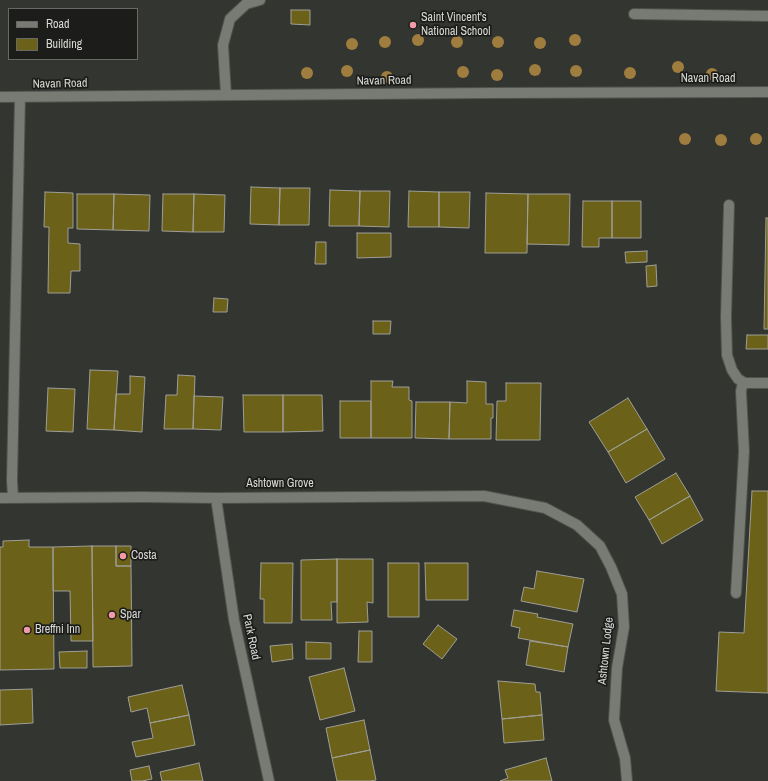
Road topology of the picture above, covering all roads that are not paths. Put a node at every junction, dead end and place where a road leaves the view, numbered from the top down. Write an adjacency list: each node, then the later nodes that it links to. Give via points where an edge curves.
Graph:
1 (260, 0): 5 (street, via 246,4 230,19 223,45)
2 (634, 14): 3 (street)
3 (768, 16)
4 (768, 92): 5 (street, Navan Road)
5 (226, 95): 7 (street, Navan Road)
6 (0, 97): 7 (street, Navan Road)
7 (20, 97): 12 (street)
8 (729, 205): 9 (street, via 727,355 732,370)
9 (743, 382): 10 (street); 15 (street, via 741,391 744,451)
10 (768, 383)
11 (0, 498): 12 (street, Ashtown Grove)
12 (13, 498): 13 (street, Ashtown Grove)
13 (216, 498): 14 (street, Ashtown Grove, via 484,496); 16 (street, Park Road, via 234,620)
14 (545, 508): 17 (street, Ashtown Lodge, via 577,525 600,546 622,594 624,627 616,668 614,720 625,758)
15 (736, 593)
16 (269, 781)
17 (628, 781)

